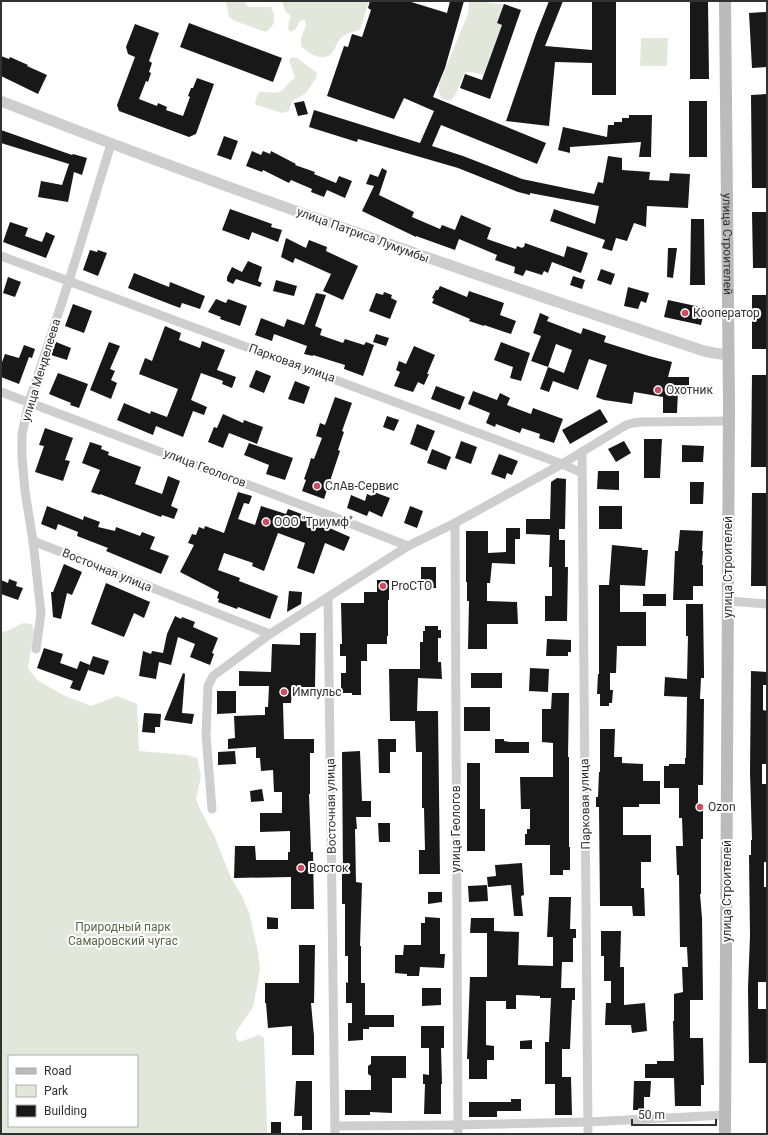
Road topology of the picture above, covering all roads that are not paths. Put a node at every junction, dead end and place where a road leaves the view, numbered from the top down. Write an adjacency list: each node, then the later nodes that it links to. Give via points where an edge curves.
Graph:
1 (725, 1): 6 (main road, улица Строителей)
2 (1, 101): 3 (street, улица Патриса Лумумбы)
3 (111, 144): 5 (street, улица Менделеева); 6 (street, улица Патриса Лумумбы, via 467,272 704,351)
4 (1, 256): 5 (street, Парковая улица)
5 (69, 281): 8 (street, улица Менделеева); 11 (street, Парковая улица)
6 (729, 354): 9 (main road, улица Строителей)
7 (1, 392): 8 (street, улица Геологов)
8 (29, 402): 14 (street, улица Менделеева, via 22,434 22,457); 15 (street, улица Геологов)
9 (729, 421): 10 (street, via 633,423); 17 (main road, улица Строителей)
10 (582, 452): 11 (street); 12 (street, Парковая улица)
11 (562, 464): 12 (street, Парковая улица); 13 (street)
12 (582, 473): 23 (street, Парковая улица)
13 (455, 523): 15 (street); 25 (street, улица Геологов)
14 (33, 541): 19 (street, Восточная улица); 20 (street, улица Менделеева, via 41,613)
15 (408, 546): 16 (street)
16 (328, 598): 19 (street); 24 (street, Восточная улица)
17 (728, 601): 18 (street); 22 (main road, улица Строителей)
18 (767, 604)
19 (270, 634): 21 (street, via 217,672 209,681 206,735)
20 (36, 649)
21 (212, 809)
22 (726, 1115): 23 (street); 27 (main road, улица Строителей)
23 (588, 1122): 25 (street); 26 (street, Парковая улица)
24 (335, 1130): 25 (street)
25 (458, 1130)
26 (588, 1134)
27 (725, 1134)

